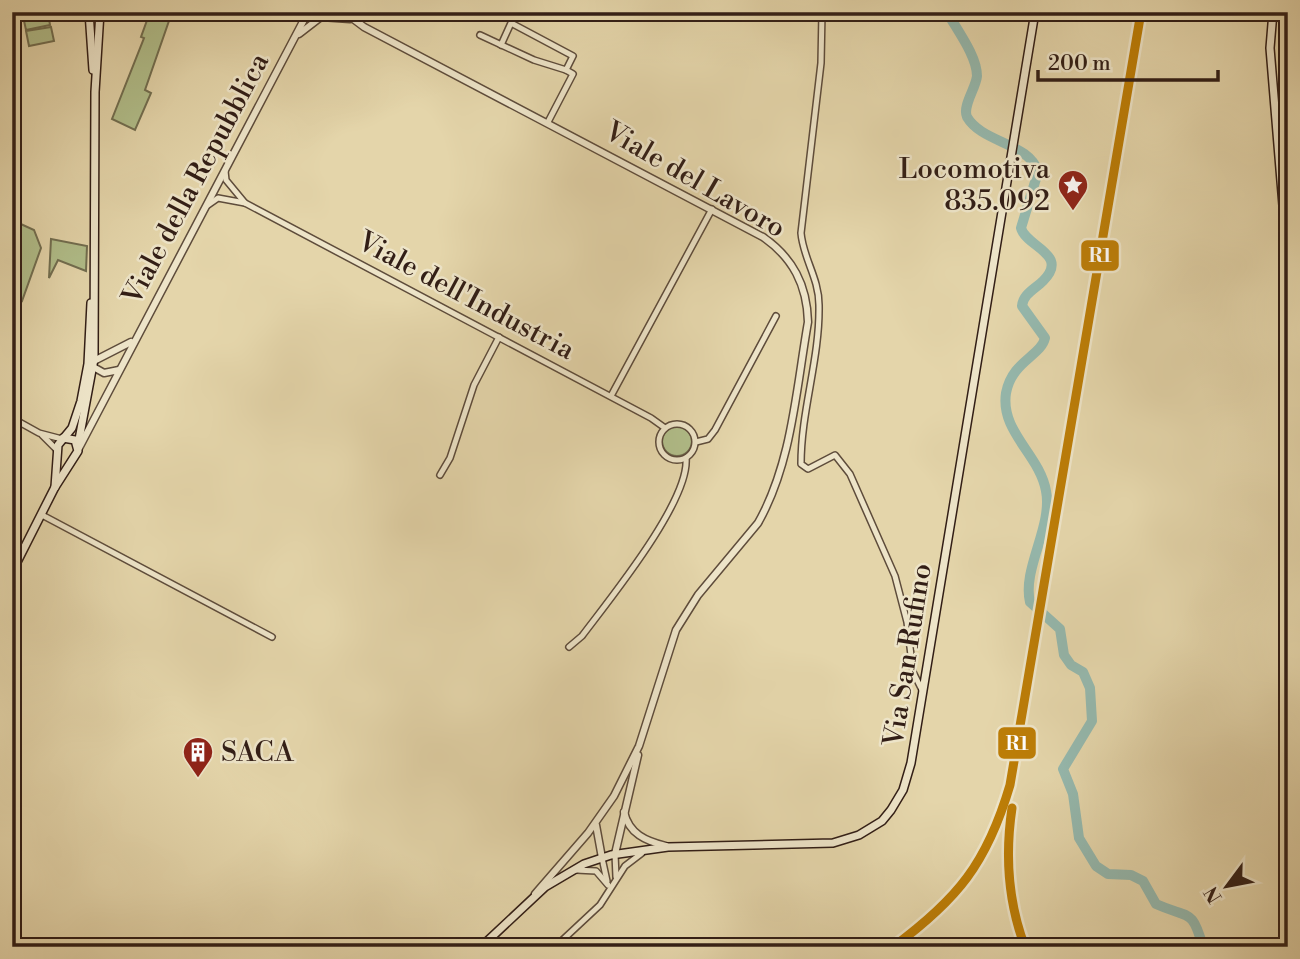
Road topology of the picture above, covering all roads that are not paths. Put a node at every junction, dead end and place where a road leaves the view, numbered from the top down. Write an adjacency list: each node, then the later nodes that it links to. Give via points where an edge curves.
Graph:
1 (89, 12): 15 (main road)
2 (100, 12): 15 (main road)
3 (308, 12): 12 (street, Viale della Repubblica)
4 (323, 12): 9 (street)
5 (344, 12): 10 (street)
6 (822, 12): 27 (street, via 821,63 801,233)
7 (1035, 12): 50 (main road, Via San Rufino)
8 (1273, 12): 25 (main road, via 1270,48)
9 (330, 16): 10 (street); 12 (street, via 310,23)
10 (350, 19): 16 (street, Viale del Lavoro)
11 (480, 35): 13 (street)
12 (294, 39): 17 (street, Viale della Repubblica)
13 (501, 44): 14 (street); 14 (street, via 511,23 573,56)
14 (566, 70): 16 (street, via 573,74)
15 (95, 92): 24 (main road)
16 (548, 121): 23 (street, Viale del Lavoro)
17 (225, 170): 18 (street, Viale della Repubblica); 19 (street, Viale dell'Industria)
18 (216, 186): 19 (street, Viale dell'Industria); 20 (street); 22 (street, Viale della Repubblica)
19 (234, 191): 21 (street, Viale dell'Industria)
20 (226, 198): 21 (street, Viale dell'Industria); 22 (street)
21 (246, 203): 31 (street, Viale dell'Industria)
22 (205, 207): 29 (street, Viale della Repubblica)
23 (712, 209): 26 (street, Viale del Lavoro, via 780,251 796,271); 35 (street)
24 (94, 250): 30 (main road); 33 (main road)
25 (1288, 266)
26 (808, 303): 27 (street); 51 (street, Viale del Lavoro, via 786,449 774,491 758,523 698,595 676,630)
27 (820, 303): 50 (street, via 802,464 808,469 835,455 850,474 895,576 913,672)
28 (776, 316): 40 (street, via 715,430 708,439)
29 (140, 329): 32 (street, Viale della Repubblica, via 127,346); 34 (street, Viale della Repubblica)
30 (95, 335): 32 (street, via 102,349); 33 (main road)
31 (499, 337): 35 (street, Viale dell'Industria); 44 (street, via 474,385)
32 (115, 352): 33 (street, Viale della Repubblica)
33 (92, 364): 34 (street, via 104,373); 39 (main road, Viale della Repubblica, via 75,421); 41 (main road)
34 (121, 369): 41 (street, Viale della Repubblica)
35 (611, 396): 37 (street, Viale dell'Industria)
36 (12, 418): 38 (street)
37 (665, 428): 40 (street, via 685,425); 43 (street, via 659,440 662,452 673,459)
38 (39, 433): 39 (street); 42 (street)
39 (63, 439): 41 (main road, via 72,438); 42 (main road, Viale della Repubblica)
40 (695, 442): 43 (street)
41 (77, 450): 42 (main road, via 66,458); 45 (main road, Viale della Repubblica)
42 (58, 451): 45 (main road, Viale della Repubblica)
43 (685, 458): 49 (street, via 684,475 649,547)
44 (440, 475)
45 (55, 487): 46 (main road, Viale della Repubblica)
46 (42, 515): 47 (main road, Viale della Repubblica); 48 (street)
47 (12, 572)
48 (272, 637)
49 (569, 648)
50 (923, 692): 54 (main road, Via San Rufino, via 903,790 872,828 833,842)
51 (639, 746): 52 (street, Viale del Lavoro); 53 (street, Viale del Lavoro)
52 (624, 809): 54 (street, via 626,821 639,836); 56 (street, Viale del Lavoro)
53 (598, 820): 57 (street, via 595,833); 60 (street, Viale del Lavoro)
54 (668, 847): 55 (main road, Via San Rufino)
55 (652, 848): 56 (main road, Via San Rufino); 59 (street, via 628,862)
56 (615, 854): 57 (main road, Via San Rufino); 59 (street)
57 (602, 858): 58 (main road, Via San Rufino); 59 (street)
58 (571, 871): 59 (street, via 596,872); 60 (main road, Via San Rufino)
59 (611, 885): 62 (street, via 608,895)
60 (535, 894): 61 (main road, Via San Rufino)
61 (481, 947)
62 (555, 947)

